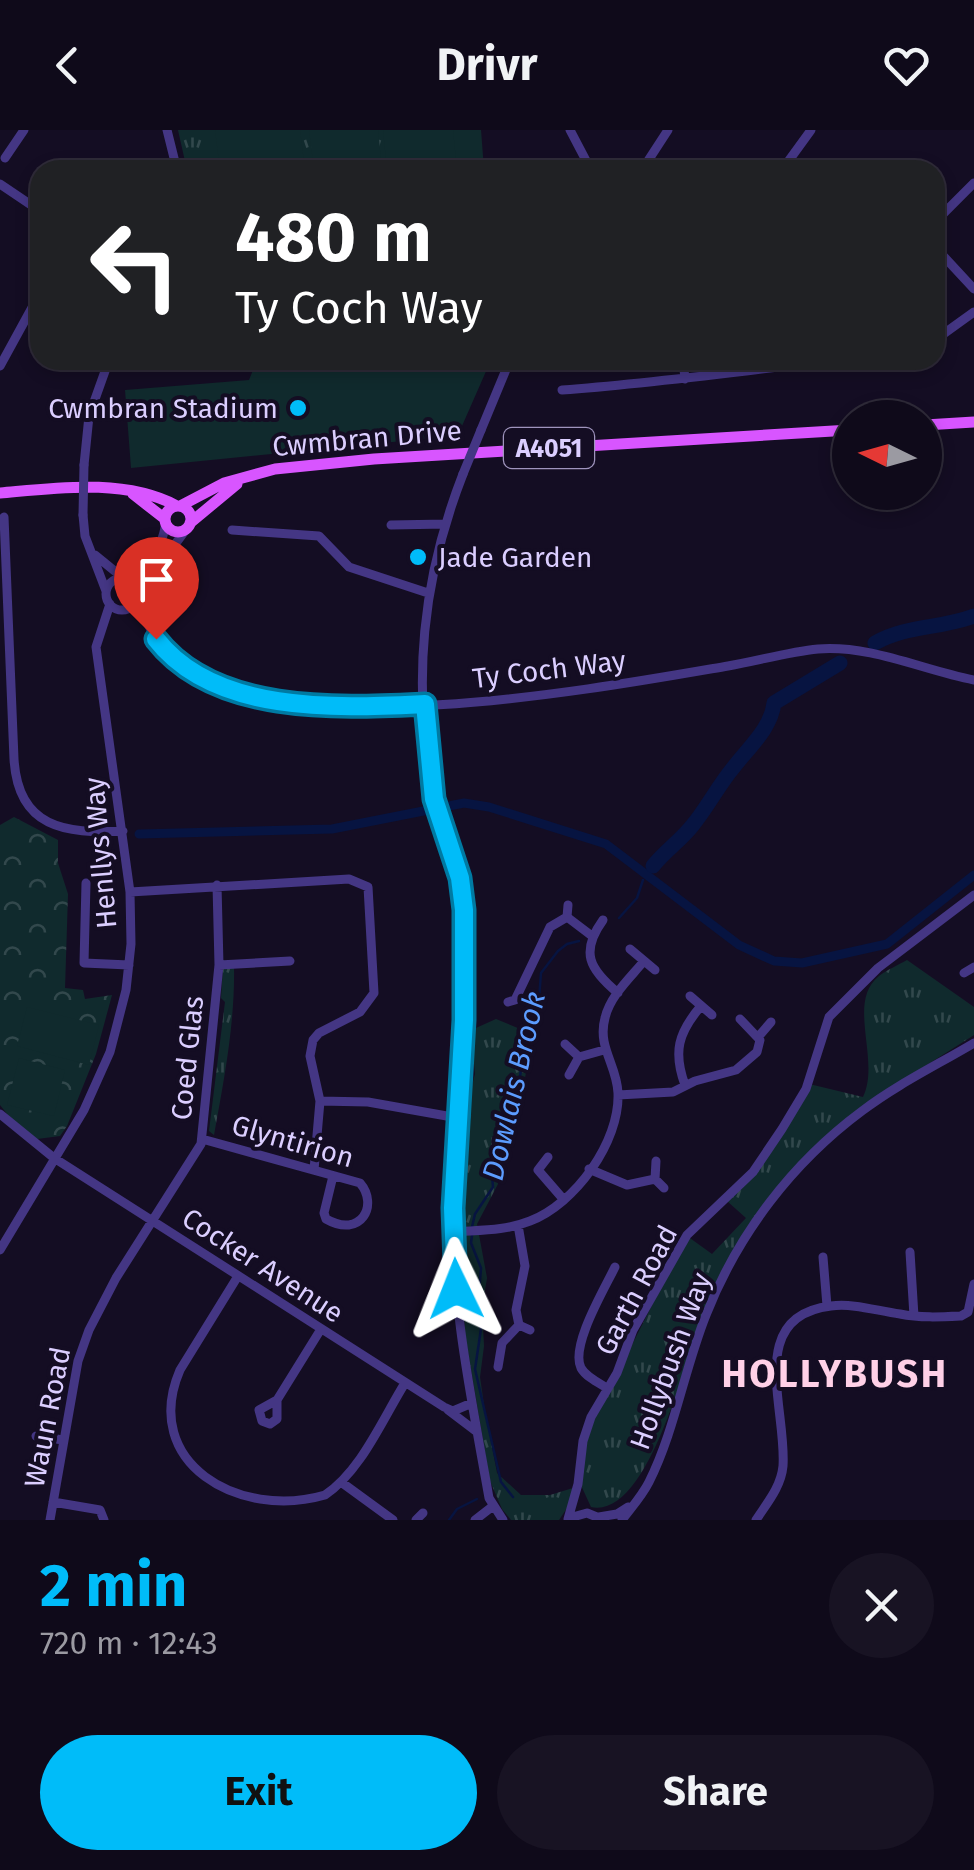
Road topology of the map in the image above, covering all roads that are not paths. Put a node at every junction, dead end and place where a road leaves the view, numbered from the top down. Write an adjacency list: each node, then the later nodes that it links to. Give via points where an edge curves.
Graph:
1 (24, 130): 6 (street)
2 (168, 130): 7 (street)
3 (570, 130): 8 (street)
4 (668, 130): 9 (street)
5 (811, 130): 10 (street)
6 (5, 158)
7 (175, 160)
8 (586, 160)
9 (648, 160)
10 (789, 160)
11 (974, 183): 15 (street)
12 (0, 184): 13 (street)
13 (30, 204)
14 (945, 208): 15 (street)
15 (948, 210): 16 (street)
16 (945, 213)
17 (945, 258): 18 (street)
18 (974, 289)
19 (30, 311): 22 (street)
20 (974, 312): 21 (street)
21 (945, 333)
22 (0, 366)
23 (105, 370): 43 (street, bridge, via 84,465)
24 (506, 370): 39 (street, bridge)
25 (684, 370): 27 (street)
26 (735, 370): 27 (street)
27 (685, 379): 28 (street)
28 (562, 390)
29 (974, 422): 30 (main road)
30 (942, 424)
31 (832, 431): 32 (main road, Cwmbran Drive / A4051, via 374,459)
32 (249, 476): 35 (main road, A4051); 41 (main road, A4051)
33 (129, 492): 34 (main road); 35 (main road); 38 (main road)
34 (0, 493)
35 (178, 506): 38 (main road, A4051); 41 (main road, via 188,511)
36 (18, 516): 37 (street)
37 (2, 517): 54 (street)
38 (166, 521): 41 (main road, via 175,531); 44 (street, via 154,558)
39 (446, 524): 40 (street); 46 (street)
40 (391, 525)
41 (188, 526): 47 (street)
42 (232, 530): 46 (street, via 320,536 349,567)
43 (90, 549): 44 (street); 45 (street)
44 (125, 578): 45 (street); 47 (street)
45 (106, 591): 48 (street)
46 (428, 593): 52 (street)
47 (138, 597): 49 (street); 50 (street, Ty Coch Way)
48 (110, 604): 49 (street); 55 (street, Henllys Way, via 96,646)
49 (125, 610): 50 (street, Ty Coch Way)
50 (148, 626): 52 (street, Ty Coch Way, via 192,672 247,693 332,707)
51 (974, 680): 52 (street, Ty Coch Way, via 868,653 818,650 572,690)
52 (425, 704): 87 (street, via 435,802 464,910)
53 (0, 740): 54 (street)
54 (14, 741): 55 (street, via 16,780 36,813 72,832)
55 (122, 830): 58 (street, Henllys Way)
56 (86, 883): 67 (street, via 84,963)
57 (216, 885): 58 (street); 68 (street, Coed Glas); 85 (street, via 350,878 368,887 374,992 360,1012 314,1040 310,1056)
58 (130, 892): 67 (street, Henllys Way)
59 (974, 894): 114 (street, Garth Road, via 878,968 829,1016 806,1088 753,1172 687,1234)
60 (568, 905): 61 (street)
61 (567, 918): 63 (street); 72 (street, via 550,927 515,1000)
62 (604, 920): 63 (street)
63 (592, 936): 70 (street, via 594,968)
64 (630, 949): 65 (street)
65 (644, 961): 69 (street); 70 (street)
66 (290, 962): 68 (street)
67 (129, 964): 90 (street, Henllys Way, via 110,1052)
68 (219, 965): 88 (street, Coed Glas)
69 (656, 970)
70 (618, 993): 80 (street, via 605,1015)
71 (690, 996): 73 (street)
72 (508, 1002)
73 (701, 1006): 74 (street); 83 (street, via 678,1044)
74 (712, 1015)
75 (740, 1019): 77 (street)
76 (772, 1022): 77 (street)
77 (759, 1036): 83 (street, via 757,1052 742,1066)
78 (974, 1043): 125 (street, Hollybush Way, via 864,1109 820,1145 761,1213 705,1316 662,1452)
79 (565, 1044): 81 (street)
80 (604, 1050): 81 (street); 84 (street)
81 (579, 1057): 82 (street)
82 (569, 1075)
83 (685, 1085): 84 (street, via 673,1092)
84 (618, 1095): 92 (street)
85 (320, 1101): 87 (street); 93 (street)
86 (0, 1114): 90 (street, Cocker Avenue)
87 (458, 1118): 100 (street)
88 (202, 1139): 93 (street, Glyntirion); 98 (street, Coed Glas)
89 (548, 1157): 97 (street, via 534,1167)
90 (54, 1158): 98 (street, Cocker Avenue); 101 (street, Henllys Way)
91 (656, 1161): 95 (street)
92 (589, 1169): 95 (street, via 627,1185); 97 (street)
93 (314, 1170): 94 (street, Glyntirion)
94 (334, 1176): 94 (street, Glyntirion, via 360,1183 367,1193 360,1223 348,1227 324,1213)
95 (655, 1179): 96 (street)
96 (664, 1188)
97 (564, 1200): 99 (street)
98 (153, 1221): 105 (street, Cocker Avenue); 120 (street, Waun Road, via 89,1330)
99 (518, 1225): 100 (street); 109 (street, via 525,1266)
100 (459, 1232): 116 (street, via 459,1327)
101 (0, 1250)
102 (910, 1252): 108 (street)
103 (824, 1257): 107 (street)
104 (615, 1267): 114 (street, via 605,1277 579,1359)
105 (238, 1276): 110 (street, Cocker Avenue); 123 (street, via 180,1370 171,1397 174,1448)
106 (974, 1284): 108 (street, via 961,1316)
107 (828, 1306): 108 (street); 136 (street, via 792,1322 779,1341 780,1478)
108 (914, 1316)
109 (519, 1324): 111 (street); 112 (street, via 502,1343)
110 (322, 1330): 113 (street, Cocker Avenue); 115 (street)
111 (530, 1330)
112 (498, 1367)
113 (405, 1383): 117 (street, Cocker Avenue); 121 (street)
114 (607, 1388): 122 (street, Garth Road, via 583,1441)
115 (277, 1400)
116 (472, 1403): 117 (street); 118 (street)
117 (448, 1410): 118 (street, Cocker Avenue)
118 (477, 1432): 126 (street)
119 (36, 1436): 120 (street)
120 (63, 1440): 124 (street, Waun Road)
121 (341, 1482): 127 (street); 132 (street)
122 (578, 1484): 128 (street); 129 (street, Garth Road)
123 (207, 1492)
124 (53, 1502): 130 (street, Waun Road); 131 (street, via 100,1510)
125 (635, 1503): 128 (street); 135 (street, Hollybush Way)
126 (493, 1506): 133 (street); 134 (street)
127 (288, 1512)
128 (598, 1517): 129 (street, via 581,1513)
129 (567, 1519)
130 (50, 1520)
131 (104, 1520)
132 (393, 1520)
133 (475, 1520)
134 (503, 1520)
135 (622, 1520)
136 (756, 1520)

